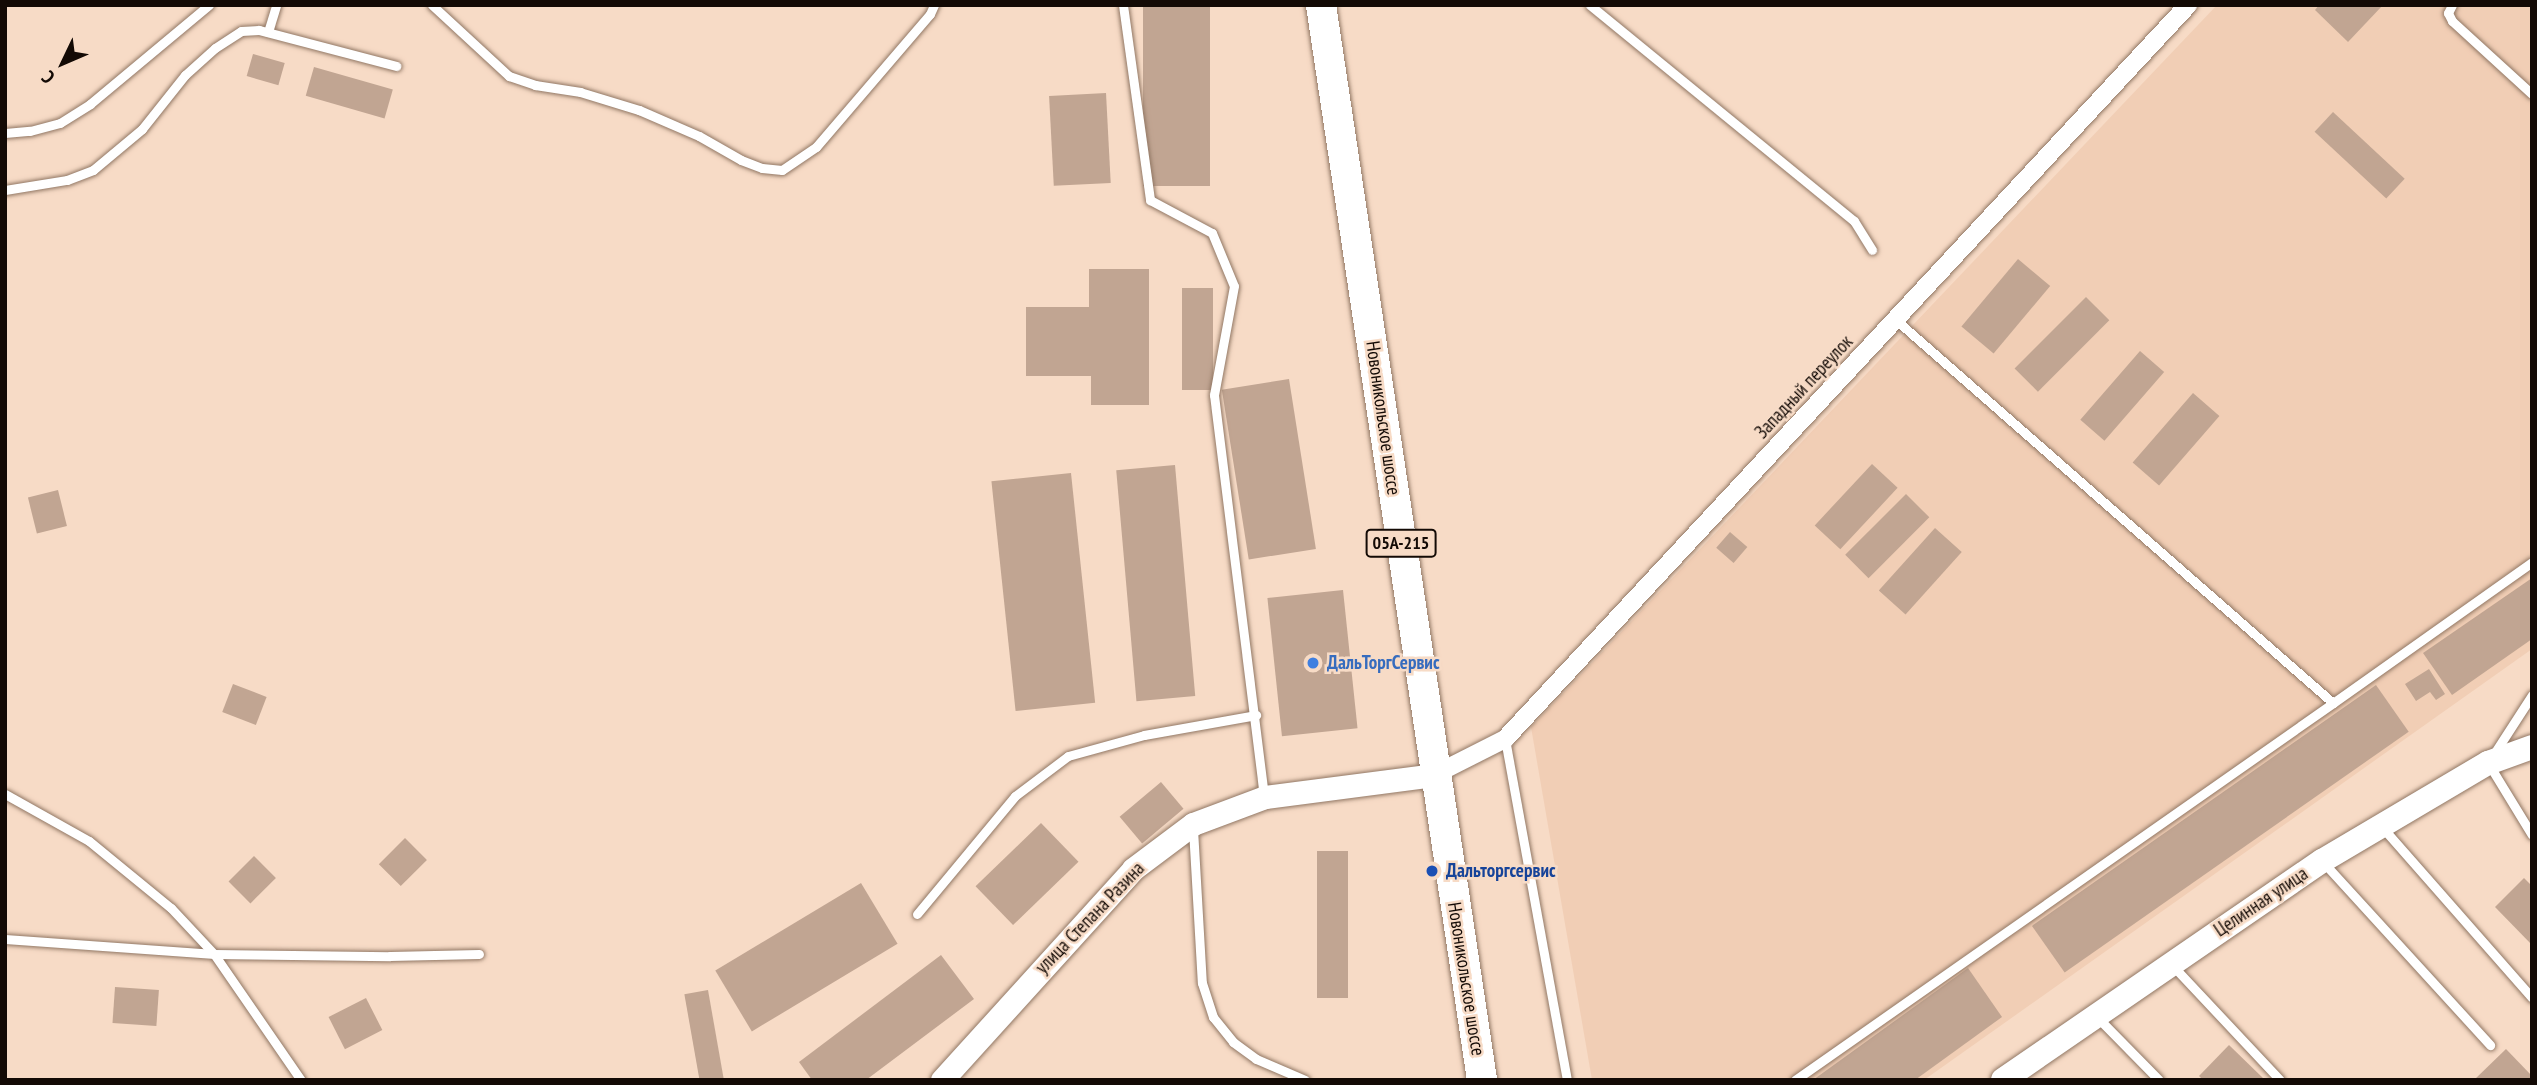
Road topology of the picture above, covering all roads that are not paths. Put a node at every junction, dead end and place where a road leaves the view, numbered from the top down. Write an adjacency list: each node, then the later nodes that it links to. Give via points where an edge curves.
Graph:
1 (209, 5): 13 (lane, via 60,123)
2 (276, 5): 10 (lane)
3 (432, 5): 4 (lane, via 509,76 639,110 741,160 782,170 816,146)
4 (934, 5)
5 (1123, 5): 20 (lane, via 1150,200 1212,233 1234,286 1214,395)
6 (1321, 5): 24 (highway, Новоникольское шоссе / 05А-215)
7 (1590, 5): 15 (lane, via 1854,221)
8 (2188, 5): 16 (street, Западный переулок)
9 (2452, 5): 12 (lane, via 2448,13 2452,21)
10 (268, 33): 11 (lane); 14 (lane, via 241,31 215,48 185,75 142,128 93,170 68,180)
11 (396, 66)
12 (2532, 94)
13 (5, 133)
14 (5, 190)
15 (1872, 250)
16 (1896, 320): 19 (lane); 21 (street, Западный переулок)
17 (2532, 562): 19 (lane)
18 (2532, 695): 23 (lane)
19 (2333, 703): 44 (lane)
20 (1256, 715): 26 (lane); 31 (lane, via 1144,735 1068,756 1015,796)
21 (1505, 739): 24 (street, Западный переулок); 43 (lane)
22 (2532, 747): 23 (main road, Целинная улица)
23 (2488, 763): 28 (main road, Целинная улица); 29 (lane)
24 (1434, 775): 26 (street, улица Степана Разина); 42 (highway, Новоникольское шоссе / 05А-215)
25 (5, 794): 33 (lane, via 89,841 171,908)
26 (1265, 797): 27 (street, улица Степана Разина)
27 (1193, 824): 40 (street, улица Степана Разина, via 1133,869); 41 (lane, via 1202,983 1213,1017 1233,1042 1256,1059)
28 (2381, 826): 30 (main road, Целинная улица); 36 (lane)
29 (2530, 828)
30 (2322, 861): 35 (main road, Целинная улица); 38 (lane)
31 (917, 914)
32 (5, 939): 33 (lane)
33 (214, 954): 34 (lane); 39 (lane)
34 (479, 954)
35 (2171, 964): 37 (main road, Целинная улица); 47 (lane)
36 (2532, 998)
37 (2096, 1015): 45 (main road, Целинная улица); 46 (lane)
38 (2490, 1045)
39 (301, 1080)
40 (942, 1080)
41 (1305, 1080)
42 (1482, 1080)
43 (1567, 1080)
44 (1795, 1080)
45 (2003, 1080)
46 (2159, 1080)
47 (2280, 1080)

